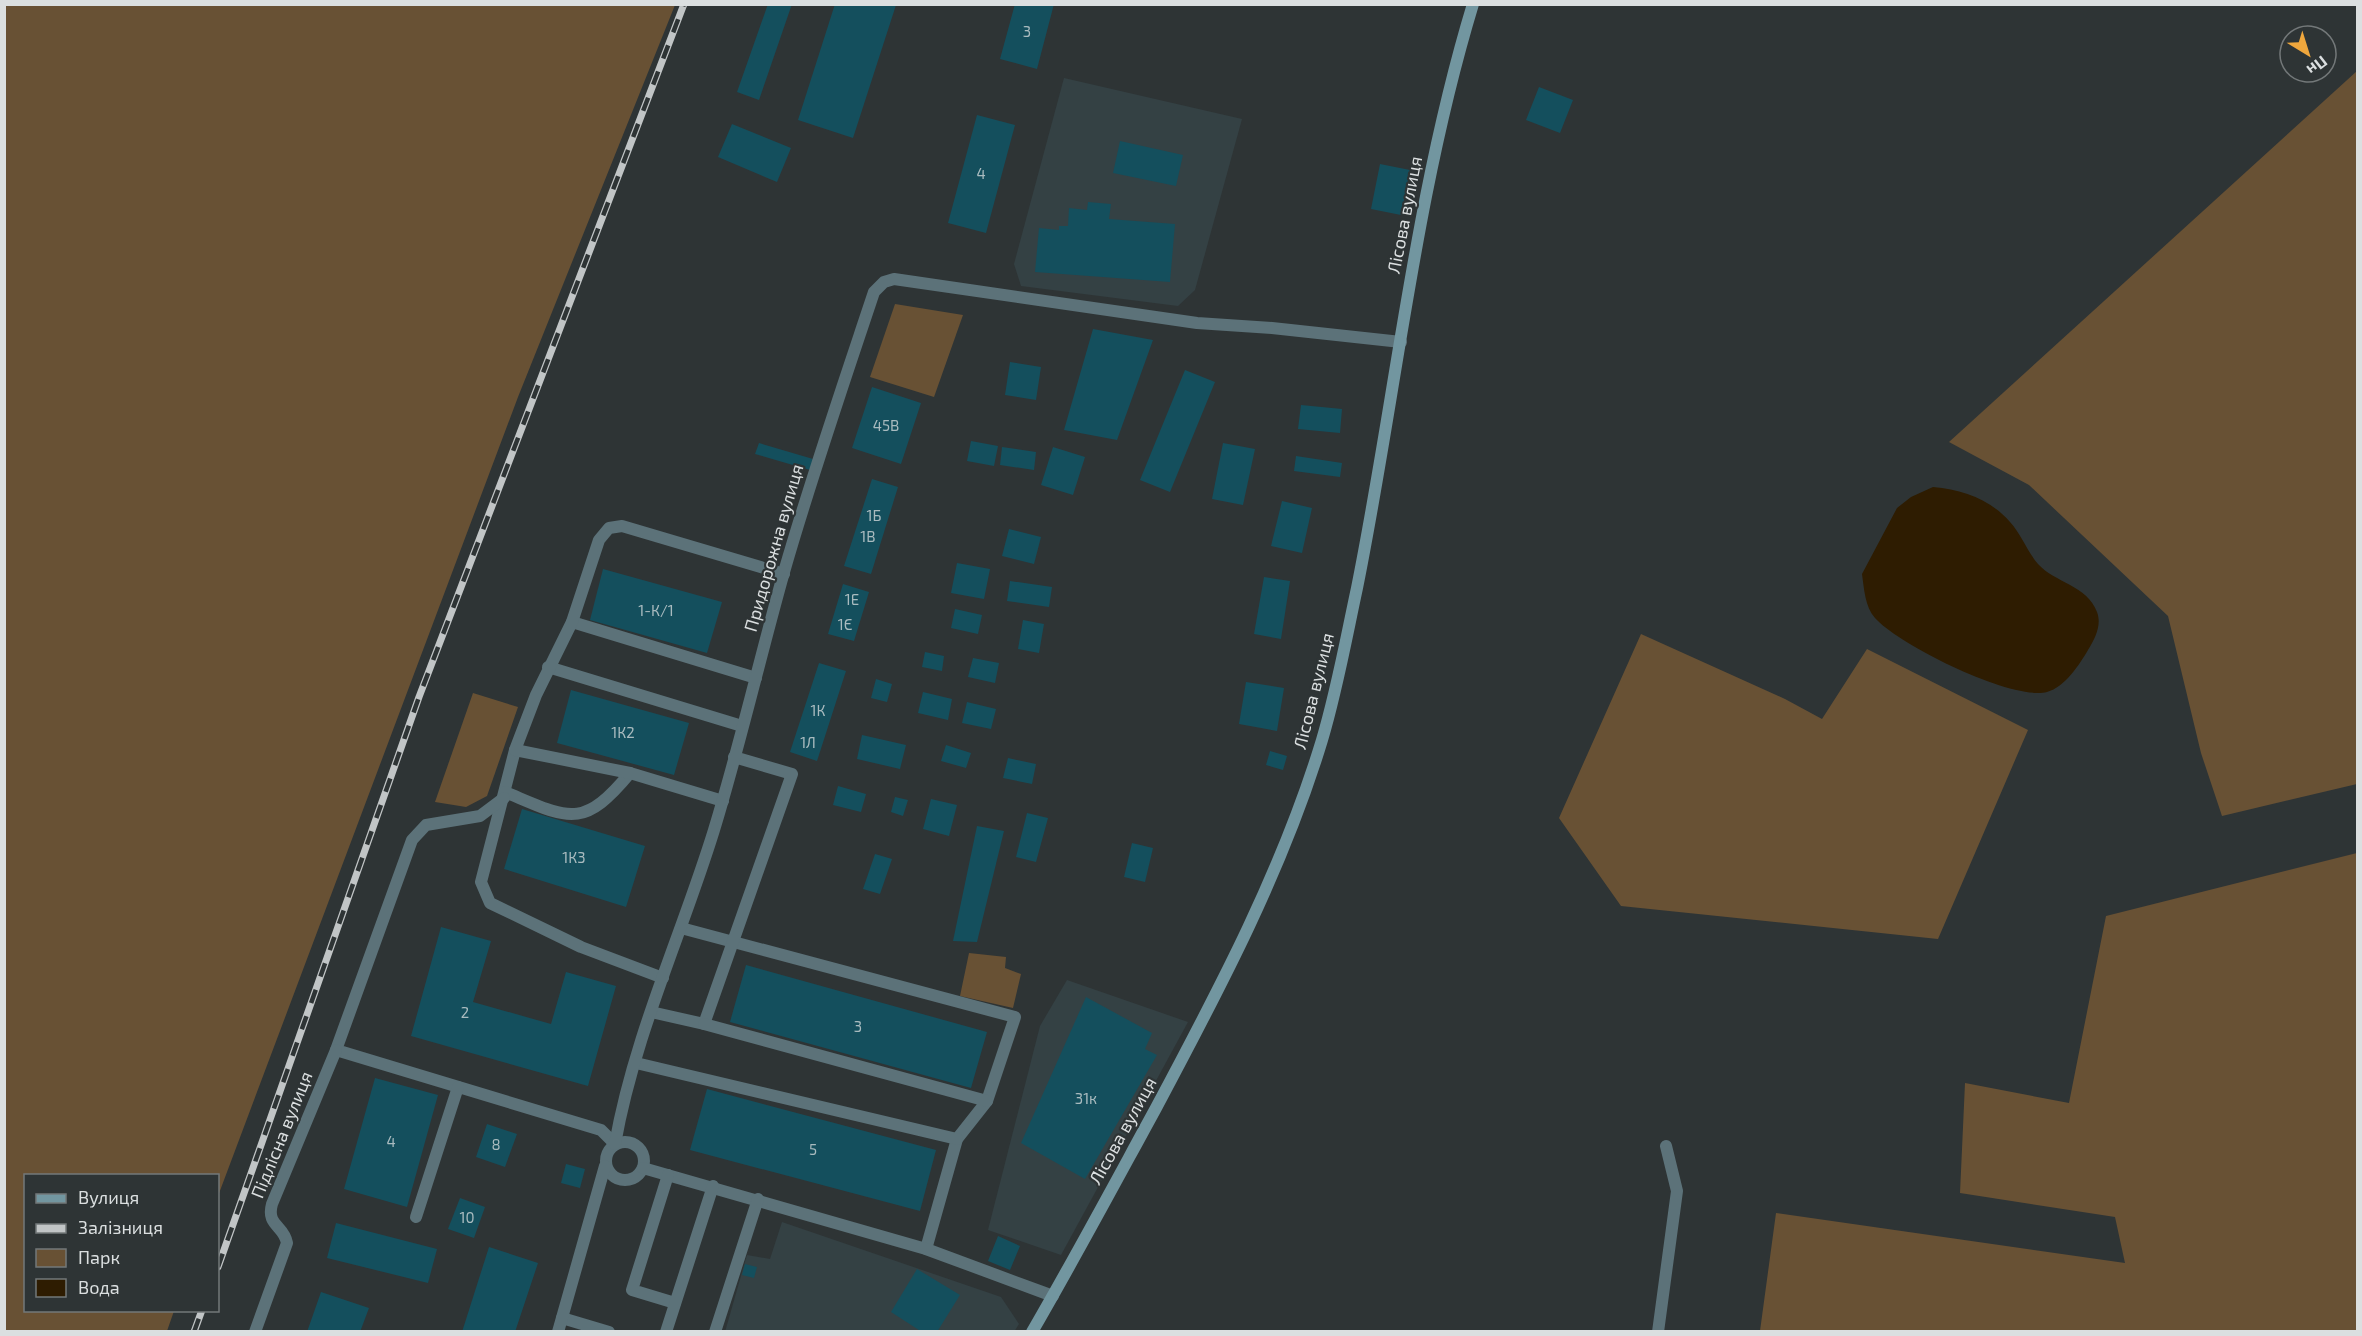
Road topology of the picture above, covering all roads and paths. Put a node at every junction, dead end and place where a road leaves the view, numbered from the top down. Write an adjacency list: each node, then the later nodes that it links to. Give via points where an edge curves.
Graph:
1 (1473, 4): 2 (main road, Лісова вулиця, via 1437,142)
2 (1401, 342): 3 (street, Придорожна вулиця, via 1197,323 894,279 884,282 874,292); 32 (main road, Лісова вулиця, via 1339,675 1303,795 1272,876 1201,1025)
3 (784, 574): 4 (street, via 622,526 609,528 599,540); 6 (street, Придорожна вулиця)
4 (572, 622): 5 (street); 6 (street)
5 (548, 667): 7 (street); 8 (street)
6 (756, 678): 7 (street, Придорожна вулиця)
7 (742, 726): 9 (street, Придорожна вулиця)
8 (515, 750): 10 (street); 11 (street)
9 (734, 757): 12 (street, Придорожна вулиця); 14 (street, via 792,774)
10 (630, 774): 11 (street, via 594,810 578,816 555,813); 12 (street)
11 (505, 795): 15 (street, via 481,882 490,903 580,948); 18 (street, via 480,816 426,825 412,840)
12 (723, 801): 13 (street, Придорожна вулиця)
13 (681, 928): 14 (street); 15 (street, Придорожна вулиця)
14 (734, 942): 17 (street); 21 (street, via 1015,1017)
15 (663, 978): 16 (street, Придорожна вулиця)
16 (651, 1012): 17 (street); 19 (street, Придорожна вулиця)
17 (704, 1024): 21 (street)
18 (336, 1050): 20 (street); 35 (street, Підлісна вулиця, via 269,1214 287,1244)
19 (636, 1063): 22 (street); 23 (street, Придорожна вулиця)
20 (458, 1087): 23 (street, via 601,1130); 30 (street)
21 (987, 1101): 22 (street)
22 (957, 1139): 31 (street)
23 (615, 1144): 25 (street, via 607,1154); 26 (street, via 628,1142 639,1148)
24 (1666, 1146): 41 (street, via 1677,1191)
25 (605, 1166): 26 (street, via 614,1177 626,1181); 34 (street)
26 (643, 1168): 27 (street)
27 (669, 1174): 28 (street); 33 (street, via 632,1290)
28 (712, 1186): 29 (street); 33 (street)
29 (758, 1199): 31 (street); 39 (street)
30 (416, 1217)
31 (926, 1249): 32 (street)
32 (1053, 1296): 40 (main road, Лісова вулиця)
33 (675, 1303): 38 (street)
34 (562, 1318): 36 (street); 37 (street)
35 (255, 1332)
36 (558, 1332)
37 (609, 1332)
38 (666, 1332)
39 (715, 1332)
40 (1032, 1332)
41 (1658, 1332)

